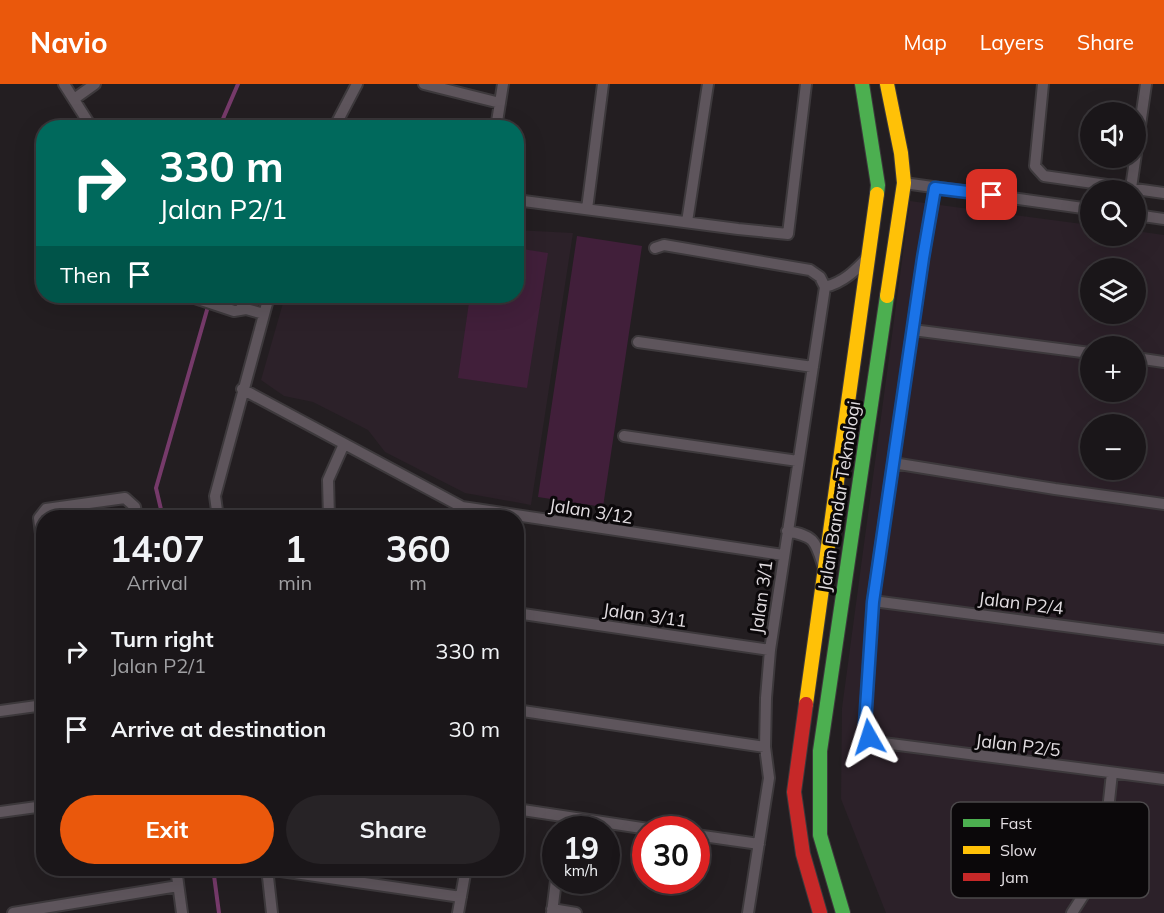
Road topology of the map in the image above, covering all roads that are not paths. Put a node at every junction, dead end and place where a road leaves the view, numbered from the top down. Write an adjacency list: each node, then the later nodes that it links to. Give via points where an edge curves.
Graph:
1 (64, 84): 13 (street)
2 (95, 84): 13 (street)
3 (357, 84): 16 (street)
4 (424, 84): 14 (street)
5 (503, 84): 14 (street)
6 (603, 84): 26 (street)
7 (708, 84): 29 (street)
8 (806, 84): 29 (street, via 788,234)
9 (862, 84): 31 (street, Jalan Bandar Teknologi, via 878,185)
10 (886, 84): 20 (street, Jalan Bandar Teknologi, via 902,153)
11 (1043, 84): 19 (street, via 1035,166 1044,176)
12 (1146, 84): 18 (street)
13 (74, 99): 15 (street)
14 (500, 103): 17 (street)
15 (87, 120)
16 (338, 120)
17 (497, 120)
18 (1132, 180)
19 (1080, 181)
20 (904, 183): 21 (street); 61 (street, Jalan Bandar Teknologi)
21 (935, 188): 25 (street); 38 (street)
22 (1146, 190): 23 (street)
23 (1164, 193)
24 (524, 201): 26 (street)
25 (1080, 208)
26 (587, 209): 29 (street)
27 (1146, 216): 28 (street)
28 (1164, 219)
29 (687, 222)
30 (655, 248): 32 (street, via 664,245 810,270)
31 (868, 257): 32 (street, via 839,284); 60 (street, Jalan Bandar Teknologi)
32 (825, 287): 43 (street, Jalan 3/1)
33 (211, 303): 36 (street, via 234,311)
34 (240, 303): 36 (street)
35 (267, 303): 37 (street)
36 (246, 309): 37 (street)
37 (264, 314): 44 (street)
38 (913, 330): 40 (street); 48 (street)
39 (638, 342): 43 (street)
40 (1080, 352)
41 (1146, 359): 42 (street)
42 (1164, 362)
43 (813, 367): 47 (street, Jalan 3/1)
44 (243, 389): 46 (street, Jalan 3/12); 54 (street, via 215,496)
45 (624, 436): 47 (street)
46 (344, 444): 55 (street, via 328,480); 56 (street, Jalan 3/12, via 462,507)
47 (798, 461): 58 (street, Jalan 3/1)
48 (893, 462): 50 (street); 63 (street)
49 (88, 504): 51 (street); 52 (street); 53 (street, via 125,498)
50 (1164, 504)
51 (45, 510)
52 (89, 510)
53 (136, 510)
54 (217, 510)
55 (330, 510)
56 (482, 510)
57 (524, 516): 59 (street, Jalan 3/12)
58 (787, 531): 59 (street, Jalan 3/1); 60 (street, via 813,539)
59 (783, 555): 66 (street, Jalan 3/1)
60 (824, 568): 62 (street, Jalan Bandar Teknologi)
61 (842, 599): 62 (street, via 827,609); 96 (street, Jalan Bandar Teknologi, via 820,751 820,835)
62 (819, 602): 95 (street, Jalan Bandar Teknologi, via 794,792 798,837)
63 (873, 602): 65 (street, Jalan P2/4); 71 (street, Jalan P2/5, via 865,724 869,737 883,743)
64 (524, 614): 66 (street, Jalan 3/11)
65 (1164, 639)
66 (770, 650): 70 (street, Jalan 3/1)
67 (36, 706): 68 (street)
68 (0, 711)
69 (524, 711): 70 (street)
70 (765, 747): 79 (street, Jalan 3/1, via 769,778)
71 (1113, 773): 72 (street, Jalan P2/5); 73 (street)
72 (1164, 779)
73 (1109, 802)
74 (36, 807): 76 (street)
75 (524, 810): 77 (street)
76 (0, 812)
77 (566, 816)
78 (710, 837): 79 (street)
79 (759, 844): 94 (street, Jalan 3/1)
80 (177, 876): 84 (street)
81 (268, 876): 91 (street)
82 (316, 876): 86 (street)
83 (465, 876): 86 (street)
84 (178, 886): 89 (street); 90 (street)
85 (554, 894): 88 (street)
86 (461, 897): 92 (street)
87 (1082, 898): 97 (street)
88 (552, 911): 93 (street)
89 (13, 913)
90 (182, 913)
91 (272, 913)
92 (459, 913)
93 (576, 913)
94 (748, 913)
95 (820, 913)
96 (843, 913)
97 (1072, 913)

